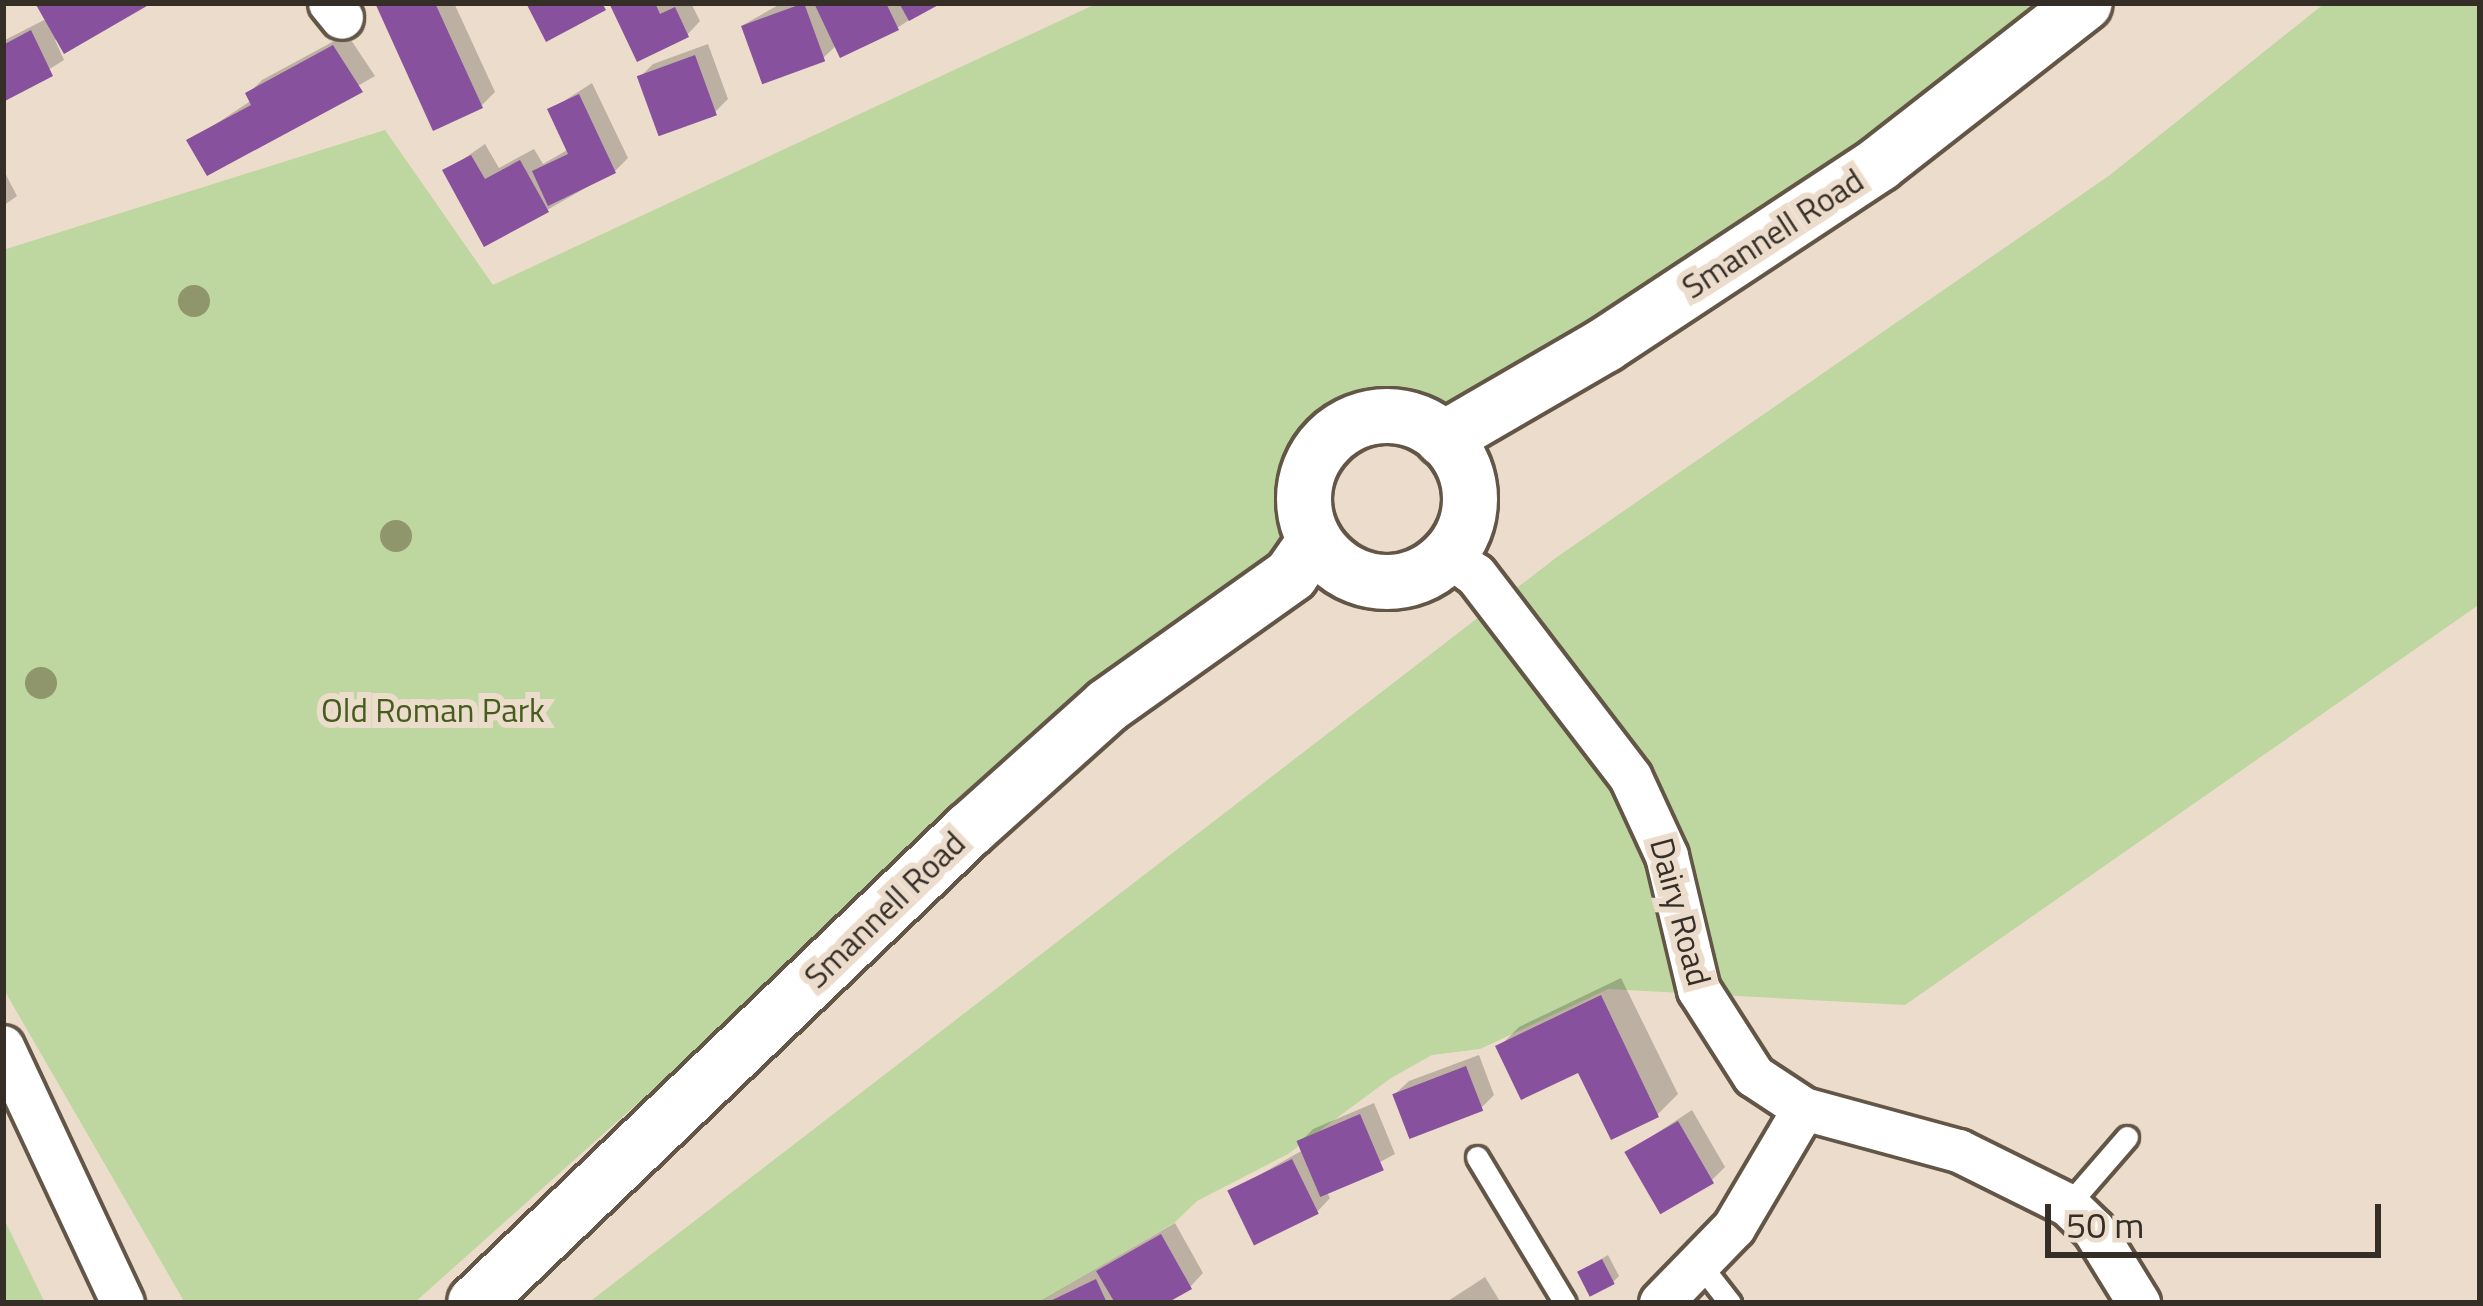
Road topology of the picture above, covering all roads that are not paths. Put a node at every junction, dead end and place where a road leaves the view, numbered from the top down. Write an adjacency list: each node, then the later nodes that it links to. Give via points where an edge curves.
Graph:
1 (2085, 3): 2 (street, Smannell Road, via 1879,164 1605,345)
2 (1443, 439): 3 (street, via 1389,415 1335,434 1304,486); 4 (street, via 1468,477 1471,499)
3 (1314, 542): 4 (street, via 1367,580 1425,573); 12 (street, Smannell Road, via 1291,575 1107,706 986,814)
4 (1448, 555): 6 (street, Dairy Road, via 1476,575 1631,778 1667,856 1685,950 1712,1016 1754,1076)
5 (3, 1047): 11 (street)
6 (1804, 1109): 9 (street, Dairy Road, via 1959,1151); 10 (street)
7 (2127, 1137): 9 (lane)
8 (1477, 1157): 13 (lane)
9 (2068, 1205): 16 (street, Dairy Road, via 2104,1243)
10 (1702, 1267): 14 (street); 15 (lane)
11 (123, 1303)
12 (475, 1303)
13 (1565, 1303)
14 (1661, 1303)
15 (1730, 1303)
16 (2139, 1303)

